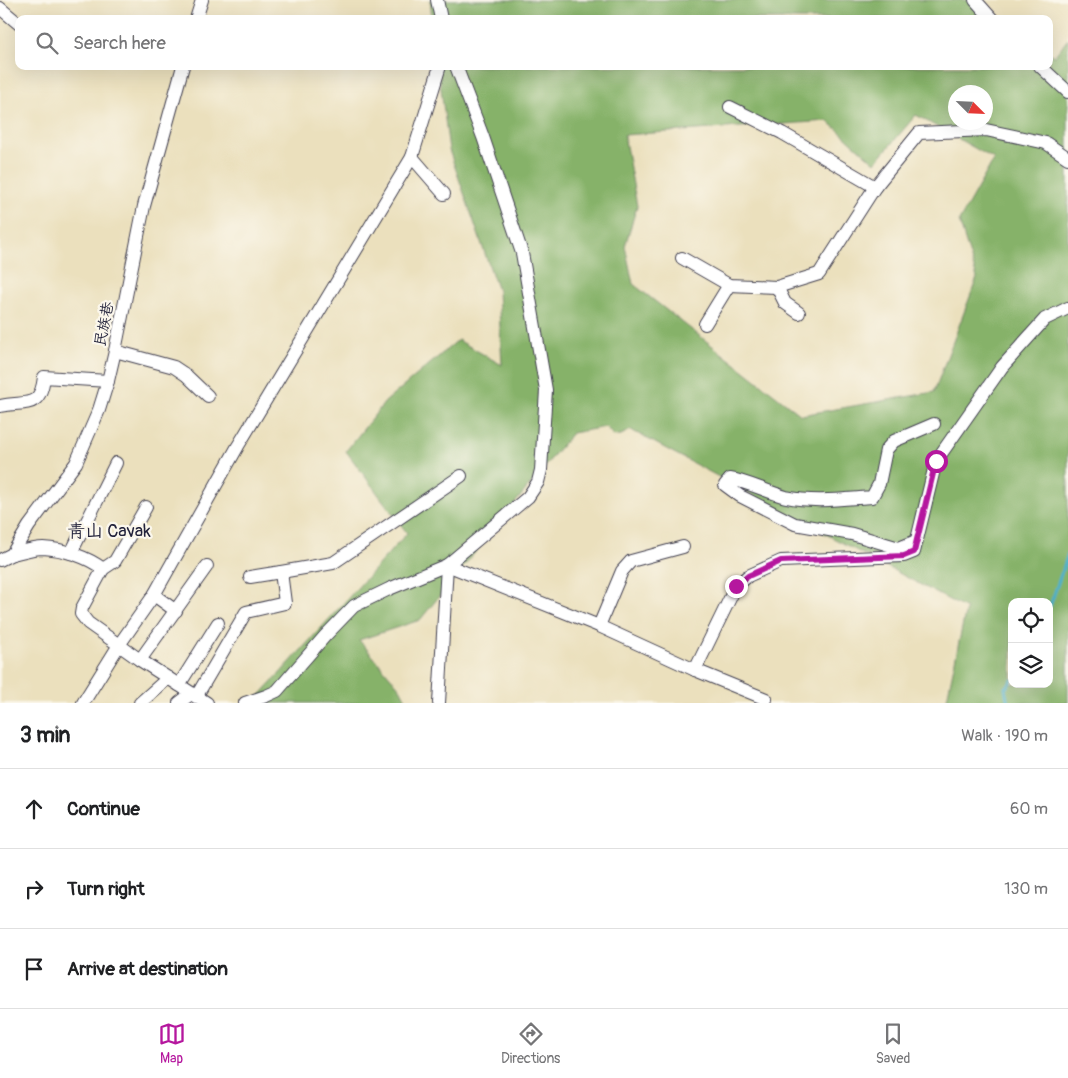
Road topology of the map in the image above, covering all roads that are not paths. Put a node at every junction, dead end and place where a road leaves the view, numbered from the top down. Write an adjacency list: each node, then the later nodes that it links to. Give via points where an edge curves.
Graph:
1 (202, 0): 5 (street)
2 (437, 0): 6 (street)
3 (975, 0): 7 (street)
4 (0, 8): 8 (street)
5 (197, 15)
6 (440, 15)
7 (988, 15)
8 (15, 21)
9 (182, 70): 25 (street, 民族巷, via 144,206)
10 (439, 70): 15 (street)
11 (458, 70): 37 (street, via 522,253 546,390 538,482 528,497)
12 (1044, 70): 13 (street)
13 (1068, 92)
14 (730, 107): 17 (street)
15 (412, 157): 18 (street); 42 (street, via 238,446)
16 (1068, 158): 17 (street, via 1046,143 986,130 919,133)
17 (875, 187): 21 (street, via 819,274)
18 (444, 194)
19 (682, 258): 20 (street)
20 (729, 285): 21 (street); 24 (street)
21 (777, 287): 23 (street, via 785,303)
22 (1068, 308): 33 (street, via 1045,319 1002,367 936,461)
23 (799, 313)
24 (705, 324)
25 (115, 351): 26 (street, 民族巷); 27 (street, via 174,367)
26 (108, 381): 28 (street, via 44,377 42,392 33,401); 36 (street, 民族巷, via 76,463)
27 (208, 396)
28 (0, 406)
29 (934, 424): 33 (street, via 894,441 886,450 879,484 872,497 815,501 785,496 730,478 725,485 795,524 852,534 899,548)
30 (116, 462): 35 (street)
31 (461, 476): 40 (street, via 333,563)
32 (146, 507): 39 (street, via 115,561)
33 (916, 541): 48 (street, via 914,552 904,556 781,561 748,576 736,586)
34 (683, 547): 45 (street, via 631,561 622,571)
35 (71, 552): 36 (street, via 42,548); 39 (street)
36 (6, 557)
37 (447, 565): 45 (street); 56 (street, via 354,606 277,690); 57 (street)
38 (208, 566): 43 (street)
39 (103, 569): 46 (street, via 81,614 88,623)
40 (281, 572): 41 (street); 51 (street, via 285,604 246,612)
41 (250, 577)
42 (154, 595): 43 (street); 46 (street)
43 (176, 611): 47 (street)
44 (218, 623): 50 (street)
45 (599, 626): 48 (street)
46 (119, 645): 47 (street); 53 (street)
47 (140, 660): 49 (street)
48 (695, 670): 52 (street)
49 (168, 678): 50 (street); 54 (street)
50 (179, 686): 51 (street)
51 (198, 698): 55 (street)
52 (768, 702)
53 (83, 703)
54 (140, 703)
55 (179, 703)
56 (245, 703)
57 (439, 703)

